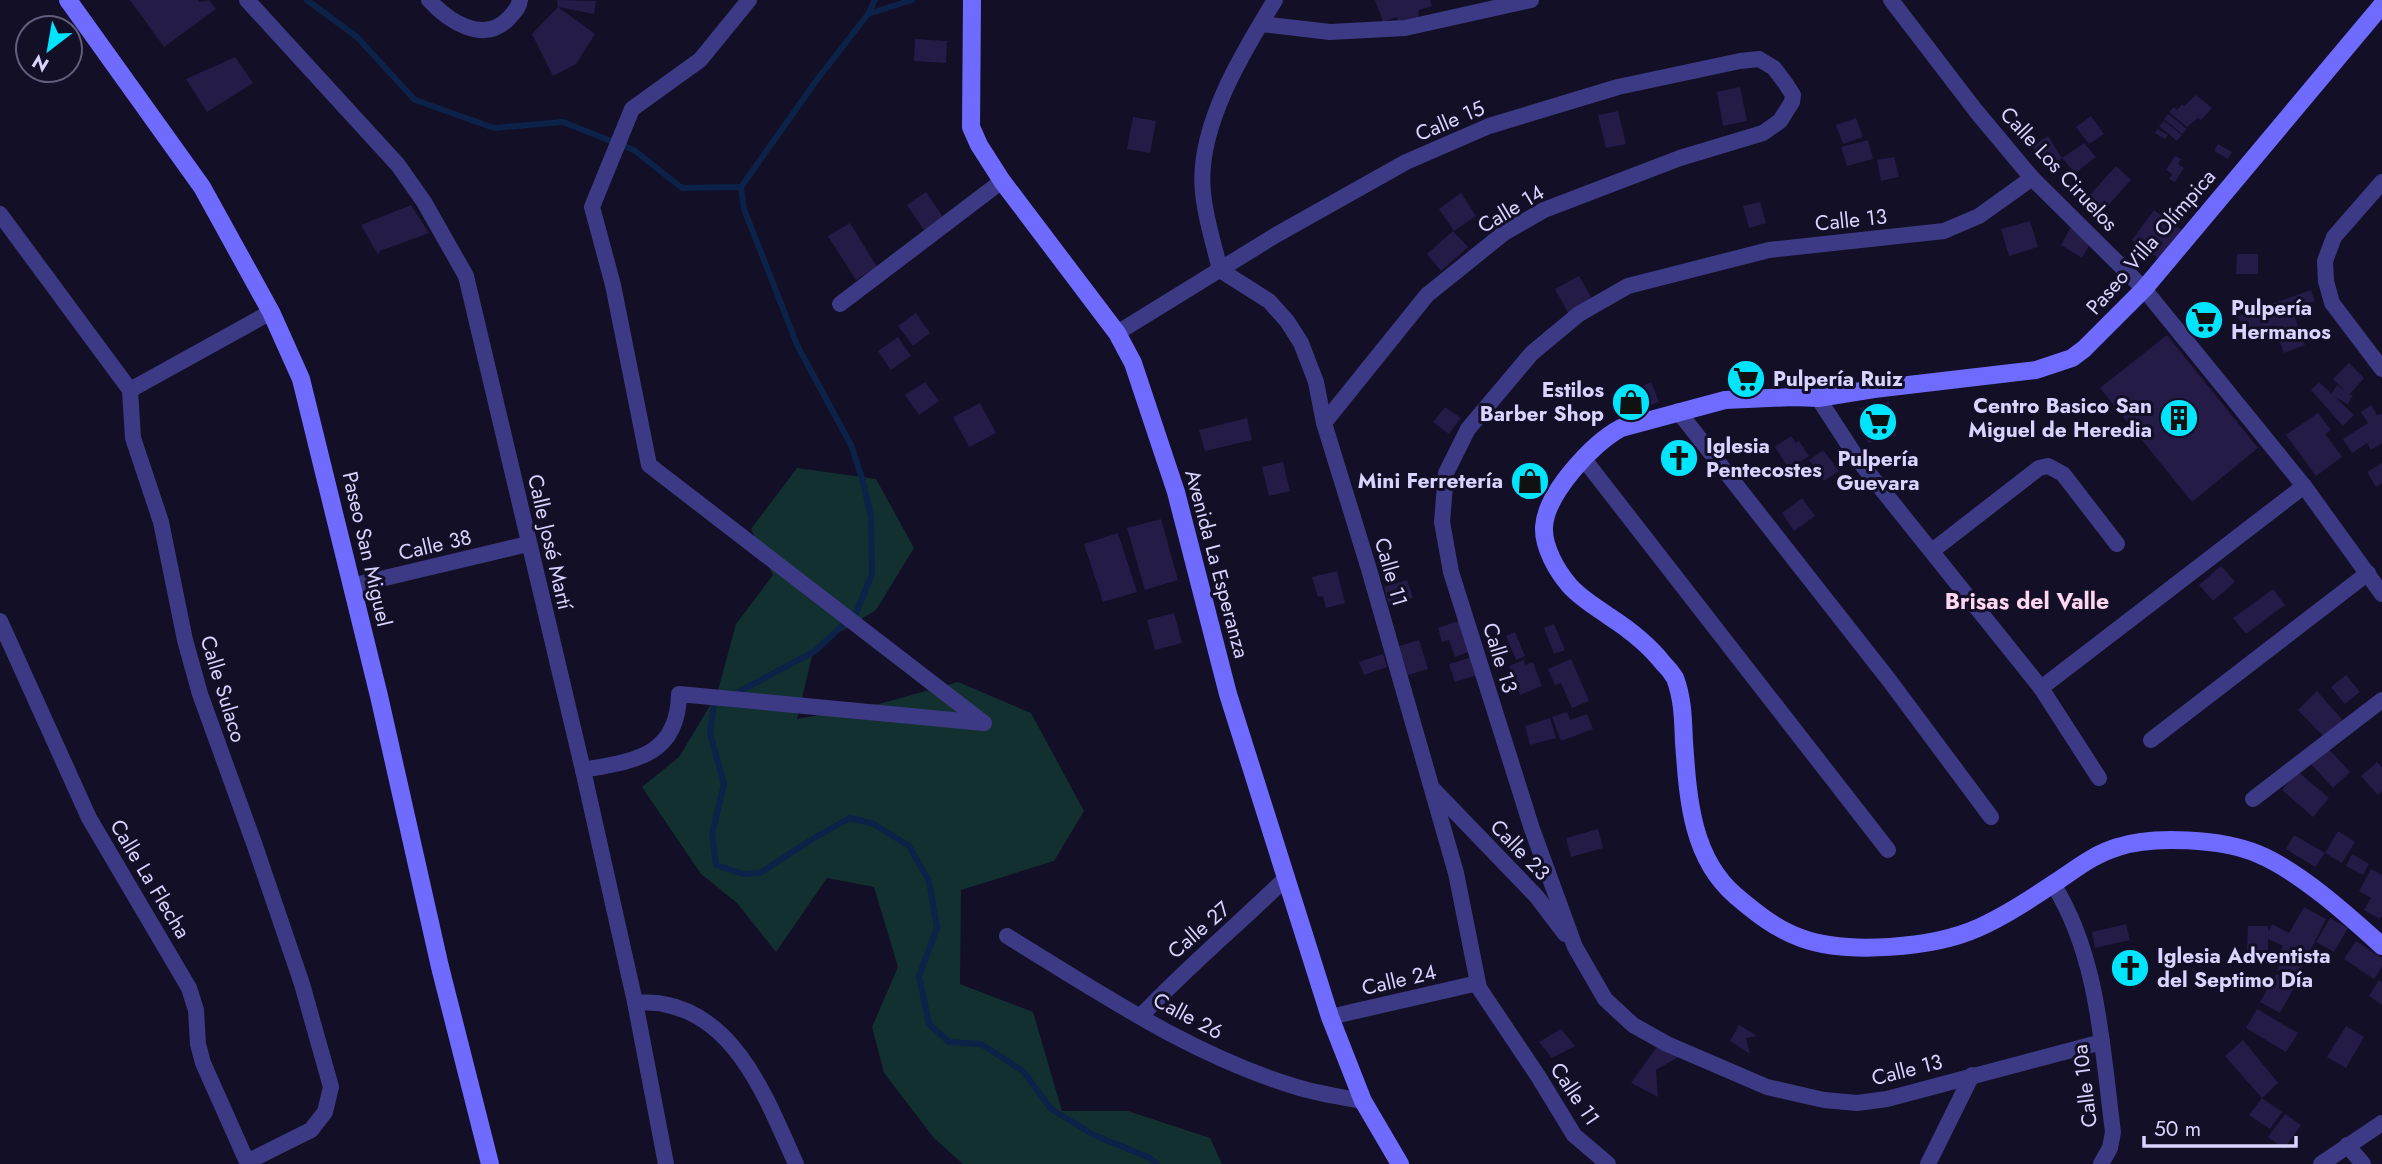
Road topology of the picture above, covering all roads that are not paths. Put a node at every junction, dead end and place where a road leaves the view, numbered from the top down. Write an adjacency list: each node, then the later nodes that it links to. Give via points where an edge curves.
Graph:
1 (68, 0): 21 (street, Paseo San Miguel, via 202,187)
2 (247, 0): 30 (street, Calle José Martí, via 398,165 466,276)
3 (429, 0): 4 (street, via 442,15 485,31 504,23)
4 (520, 0)
5 (748, 0): 40 (street, via 699,60 632,109 592,207 613,285 649,465 984,723 679,694 678,715 667,739 653,752 629,762)
6 (972, 0): 15 (street, Avenida La Esperanza, via 971,127)
7 (1276, 0): 12 (street)
8 (1531, 0): 10 (street)
9 (1891, 0): 14 (street, Calle Los Ciruelos)
10 (1492, 4): 12 (street, via 1405,28 1330,32)
11 (2382, 5): 19 (street, Paseo Villa Olímpica)
12 (1261, 24): 18 (street, via 1207,135 1202,190)
13 (1780, 121): 18 (street, Calle 15, via 1793,94 1773,68 1759,59 1618,87 1489,126 1406,162); 27 (street, Calle 14, via 1763,133 1680,158 1544,210 1504,233 1427,295)
14 (2032, 178): 19 (street, Calle Los Ciruelos); 50 (street, Calle 13, via 1979,216 1944,231 1769,250 1628,286 1579,314 1532,353 1468,429 1446,473 1442,522 1451,572 1532,829)
15 (1002, 181): 20 (street); 22 (street, Avenida La Esperanza)
16 (2382, 182): 23 (street, via 2334,237 2325,261 2332,303)
17 (0, 215): 24 (street)
18 (1220, 270): 22 (street, Calle 15); 27 (street, Calle 11, via 1269,301 1287,321 1316,382)
19 (2144, 289): 25 (street, Paseo Villa Olímpica, via 2072,358 2036,370); 29 (street, Calle Los Ciruelos)
20 (840, 304)
21 (271, 312): 24 (street); 34 (street, Paseo San Miguel, via 301,379)
22 (1117, 333): 46 (street, Avenida La Esperanza, via 1133,363 1176,492 1228,694)
23 (2382, 369)
24 (130, 390): 60 (street, Calle Sulaco, via 133,438 161,522 200,694 302,984 331,1087 325,1112 311,1130)
25 (1818, 398): 26 (street, Paseo Villa Olímpica, via 1725,400); 32 (street, via 1859,461)
26 (1678, 411): 28 (street, Paseo Villa Olímpica, via 1621,428); 44 (street)
27 (1324, 423): 42 (street, Calle 11)
28 (1583, 458): 45 (street); 47 (street, Paseo Villa Olímpica, via 1545,519 1551,556 1576,593 1650,646 1674,676 1682,703 1691,810 1705,859 1732,894 1771,925 1801,939 1830,945 1900,947 1947,939 1979,927)
29 (2304, 486): 33 (street, Calle Los Ciruelos); 37 (street)
30 (528, 544): 34 (street, Calle 38); 40 (street, Calle José Martí)
31 (2117, 544): 32 (street, via 2063,474 2048,466 2039,468)
32 (1932, 551): 37 (street)
33 (2368, 573): 35 (street, Calle Los Ciruelos); 39 (street)
34 (351, 586): 61 (street, Paseo San Miguel)
35 (2382, 594)
36 (0, 621): 60 (street, Calle La Flecha, via 89,818 189,988 203,1063)
37 (2041, 688): 41 (street)
38 (2382, 700): 43 (street)
39 (2151, 740)
40 (583, 770): 52 (street, Calle José Martí)
41 (2099, 778)
42 (1431, 786): 50 (street, Calle 23, via 1537,897); 51 (street, Calle 11, via 1456,873)
43 (2253, 799)
44 (1991, 817)
45 (1888, 850)
46 (1287, 877): 53 (street, Calle 27); 54 (street, Avenida La Esperanza)
47 (2053, 884): 49 (street, Paseo Villa Olímpica, via 2094,856 2120,846 2201,841 2257,853 2302,880); 55 (street, Calle 10a, via 2067,906 2093,985)
48 (1007, 936): 53 (street, Calle 26)
49 (2382, 946)
50 (1575, 947): 56 (street, Calle 13, via 1605,999 1633,1025 1766,1087 1857,1103)
51 (1478, 983): 54 (street, Calle 24); 65 (street, Calle 11, via 1574,1135)
52 (635, 1002): 62 (street, Calle José Martí); 63 (street, via 663,1004 689,1013 711,1025 734,1048 759,1085)
53 (1141, 1016): 57 (street, Calle 26, via 1173,1036 1252,1070 1300,1088)
54 (1330, 1017): 57 (street, Avenida La Esperanza)
55 (2102, 1042): 56 (street, Calle 13); 67 (street, Calle 10a, via 2113,1132)
56 (1972, 1075): 66 (street)
57 (1363, 1101): 64 (street, Avenida La Esperanza)
58 (2382, 1123): 59 (street)
59 (2347, 1145): 68 (street); 69 (street)
60 (247, 1163)
61 (490, 1164)
62 (666, 1164)
63 (796, 1164)
64 (1400, 1164)
65 (1608, 1164)
66 (1928, 1164)
67 (2101, 1164)
68 (2321, 1164)
69 (2362, 1164)

